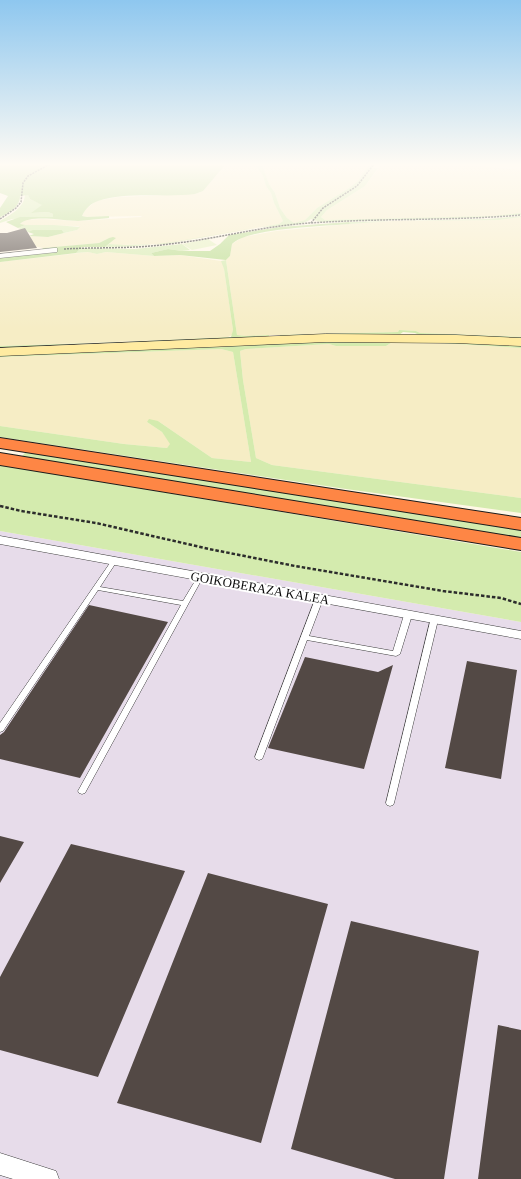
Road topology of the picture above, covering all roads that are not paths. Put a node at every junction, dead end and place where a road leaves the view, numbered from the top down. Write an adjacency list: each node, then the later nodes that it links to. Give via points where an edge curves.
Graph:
1 (54, 250): 2 (street)
2 (0, 256)
3 (521, 342): 4 (street, via 444,338 361,338)
4 (0, 352)
5 (0, 443): 7 (highway)
6 (0, 459): 9 (highway)
7 (521, 524)
8 (0, 540): 10 (street, GOIKOBERAZA KALEA)
9 (521, 544)
10 (114, 561): 11 (street, GOIKOBERAZA KALEA); 12 (lane)
11 (200, 577): 13 (street, GOIKOBERAZA KALEA); 14 (lane)
12 (96, 588): 14 (lane); 19 (lane)
13 (319, 599): 15 (street, GOIKOBERAZA KALEA); 18 (lane)
14 (185, 604): 21 (lane)
15 (408, 615): 16 (street, GOIKOBERAZA KALEA); 18 (lane, via 396,654)
16 (434, 620): 17 (street, GOIKOBERAZA KALEA); 22 (lane)
17 (521, 635)
18 (304, 637): 20 (lane)
19 (0, 729)
20 (259, 757)
21 (82, 791)
22 (390, 803)
23 (0, 1164): 24 (street)
24 (48, 1179)

